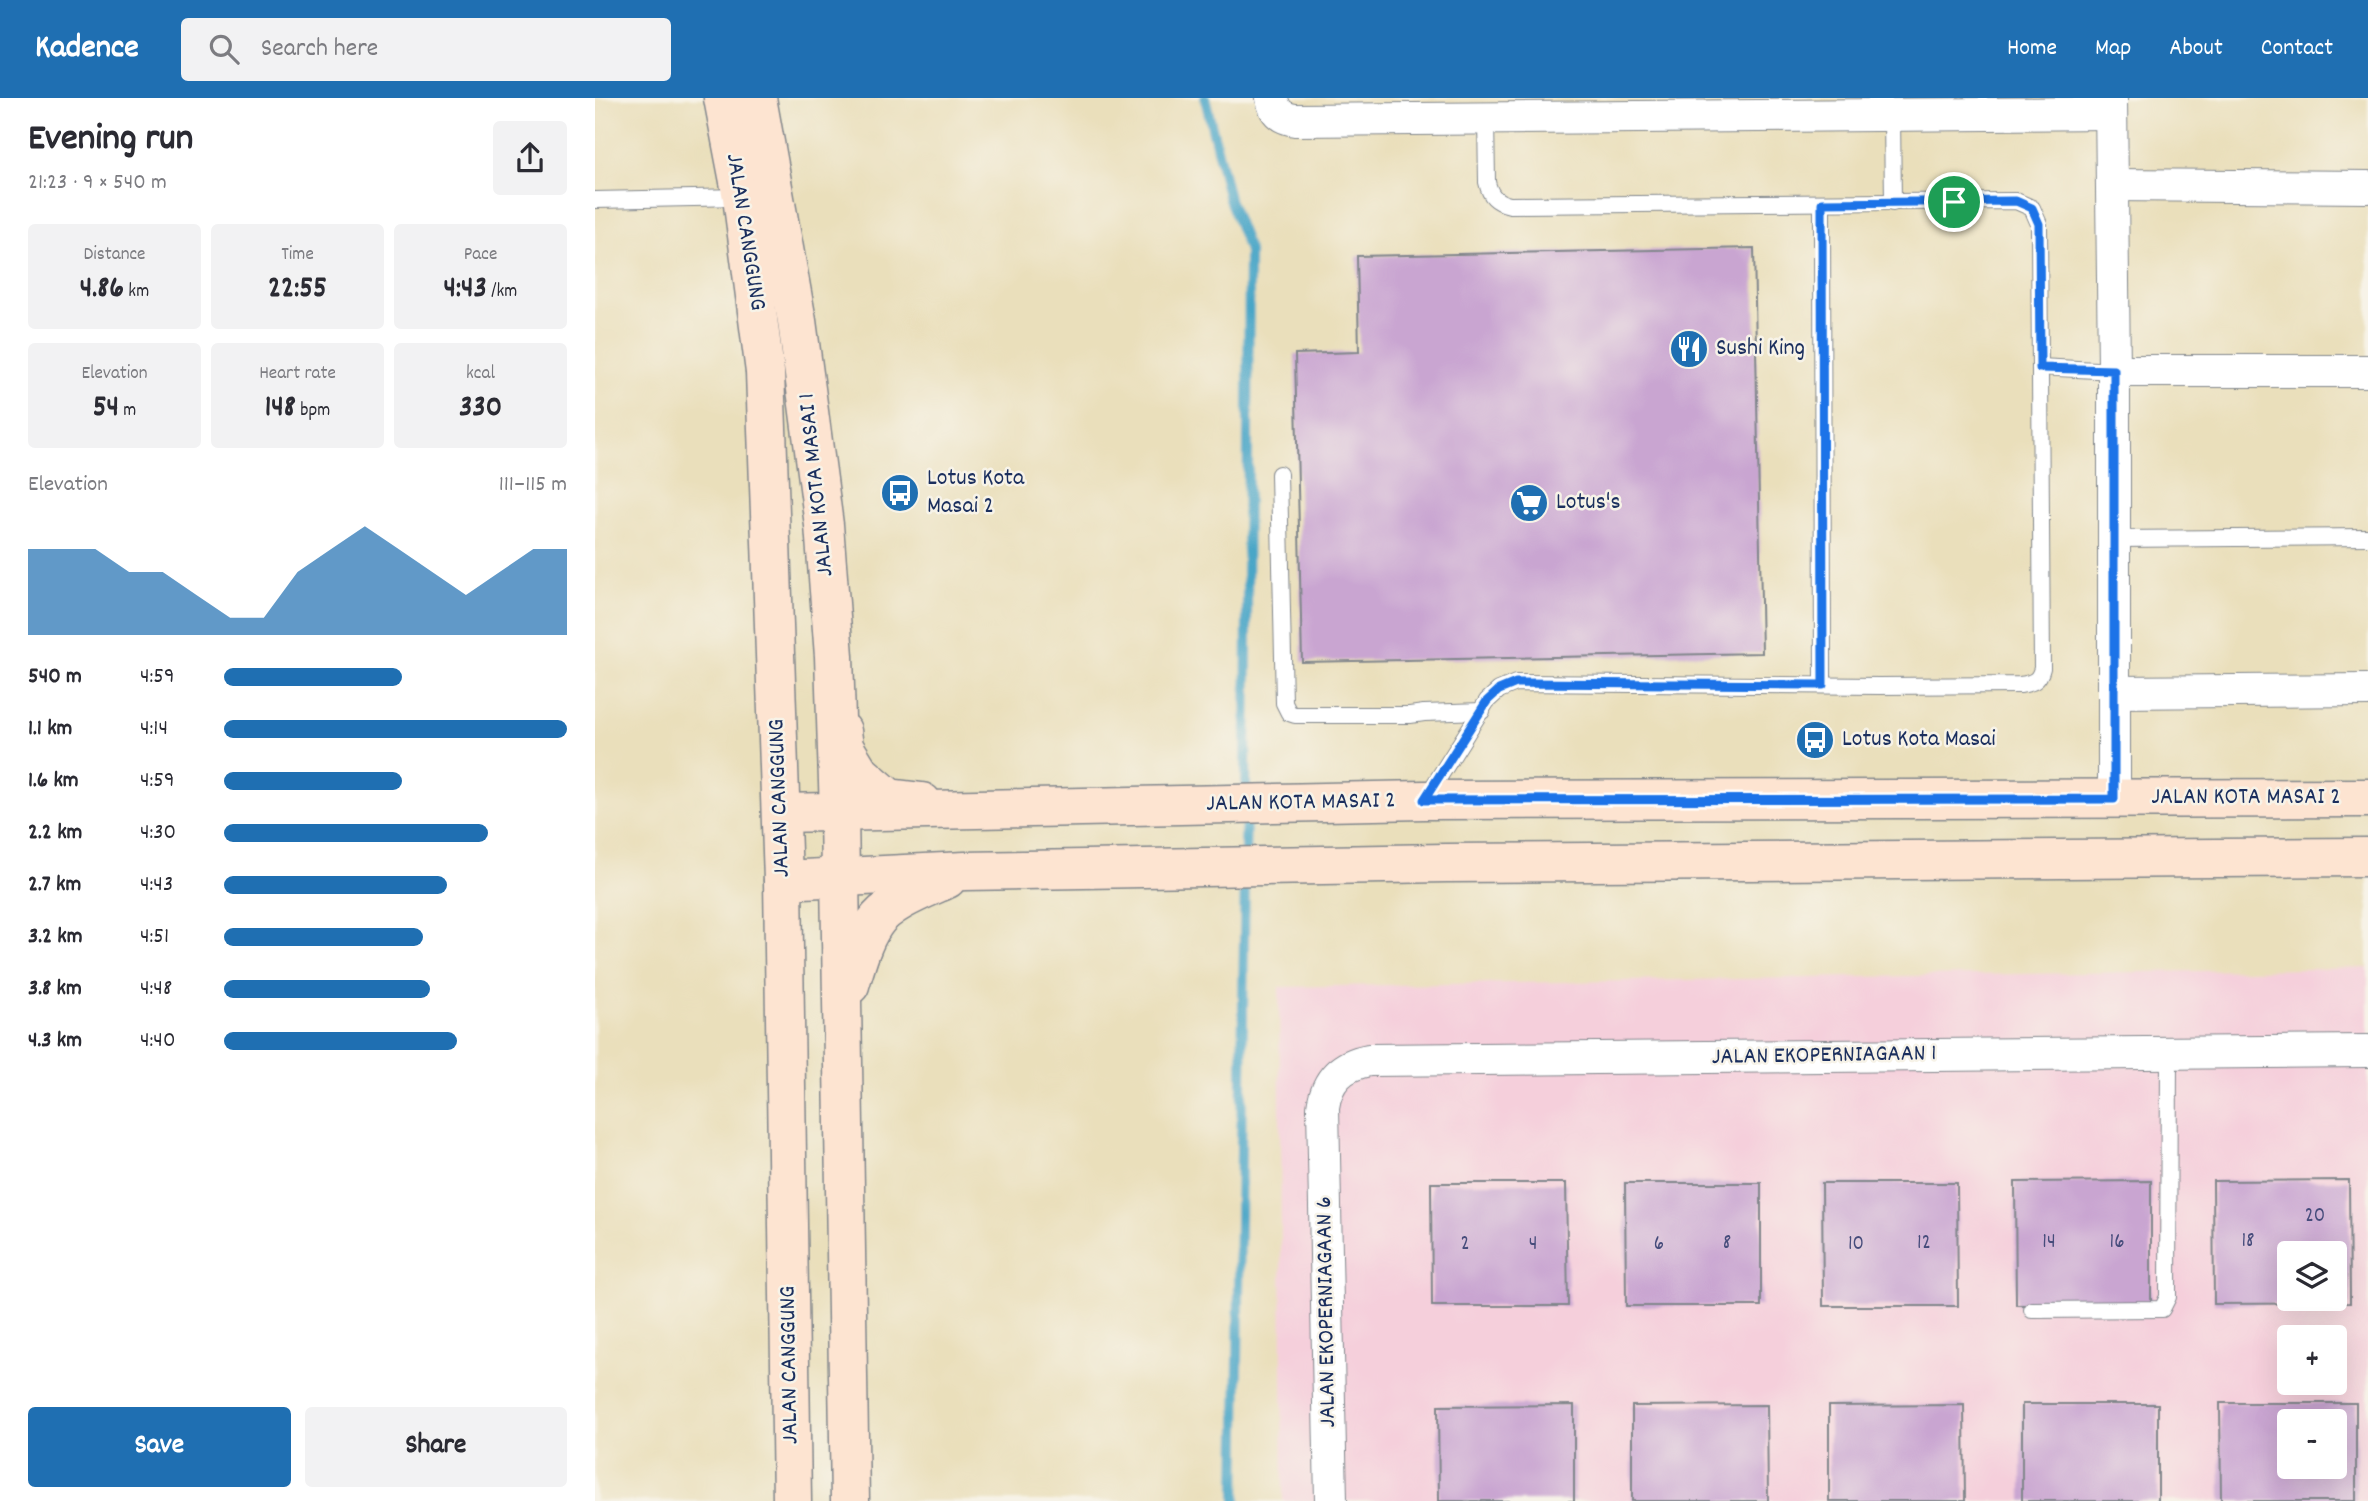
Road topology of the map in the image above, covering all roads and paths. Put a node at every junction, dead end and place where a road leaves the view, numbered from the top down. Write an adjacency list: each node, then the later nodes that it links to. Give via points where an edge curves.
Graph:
1 (723, 98): 9 (main road, JALAN CANGGUNG)
2 (757, 98): 19 (main road, JALAN KOTA MASAI 1, via 797,321 824,525)
3 (1272, 98): 6 (street, via 1278,113 1295,120)
4 (2111, 106): 5 (street); 7 (street)
5 (1892, 115): 6 (street); 12 (lane)
6 (1486, 119): 11 (lane, via 1487,182 1501,203)
7 (2112, 185): 8 (street); 14 (street)
8 (2368, 187)
9 (742, 197): 10 (lane); 28 (main road, JALAN CANGGUNG, via 765,372)
10 (595, 200)
11 (1822, 203): 12 (lane); 20 (lane)
12 (1893, 203): 13 (lane, via 2016,201 2032,208 2039,224)
13 (2040, 368): 14 (lane); 20 (lane, via 2040,677 2020,685)
14 (2114, 370): 15 (street); 18 (street)
15 (2368, 371)
16 (1279, 474): 23 (lane, via 1286,710 1295,715)
17 (2368, 537): 18 (lane)
18 (2115, 539): 22 (street)
19 (834, 656): 27 (main road, via 843,747 860,773 889,798); 29 (main road, JALAN KOTA MASAI 1)
20 (1823, 685): 23 (lane, via 1516,683 1499,690)
21 (2368, 690): 22 (street)
22 (2115, 692): 25 (street)
23 (1482, 711): 26 (lane)
24 (2368, 798): 25 (main road, JALAN KOTA MASAI 2)
25 (2114, 799): 26 (main road, JALAN KOTA MASAI 2)
26 (1424, 800): 27 (main road, JALAN KOTA MASAI 2)
27 (973, 809): 29 (main road, JALAN KOTA MASAI 2)
28 (781, 813): 29 (main road, JALAN KOTA MASAI 2); 33 (main road, JALAN CANGGUNG)
29 (839, 813): 32 (main road, JALAN KOTA MASAI 1)
30 (2368, 857): 31 (main road)
31 (965, 870): 32 (main road); 34 (main road, via 903,899 874,922)
32 (840, 877): 33 (main road); 34 (main road)
33 (783, 880): 39 (main road, JALAN CANGGUNG)
34 (842, 1009): 40 (main road)
35 (2368, 1051): 36 (street, JALAN EKOPERNIAGAAN 1)
36 (2169, 1053): 37 (street, JALAN EKOPERNIAGAAN 1, via 1369,1060 1342,1070 1332,1080 1325,1093); 38 (lane, via 2168,1297 2162,1309)
37 (1324, 1124): 41 (street, JALAN EKOPERNIAGAAN 6)
38 (2032, 1310)
39 (792, 1501)
40 (850, 1501)
41 (1331, 1501)

